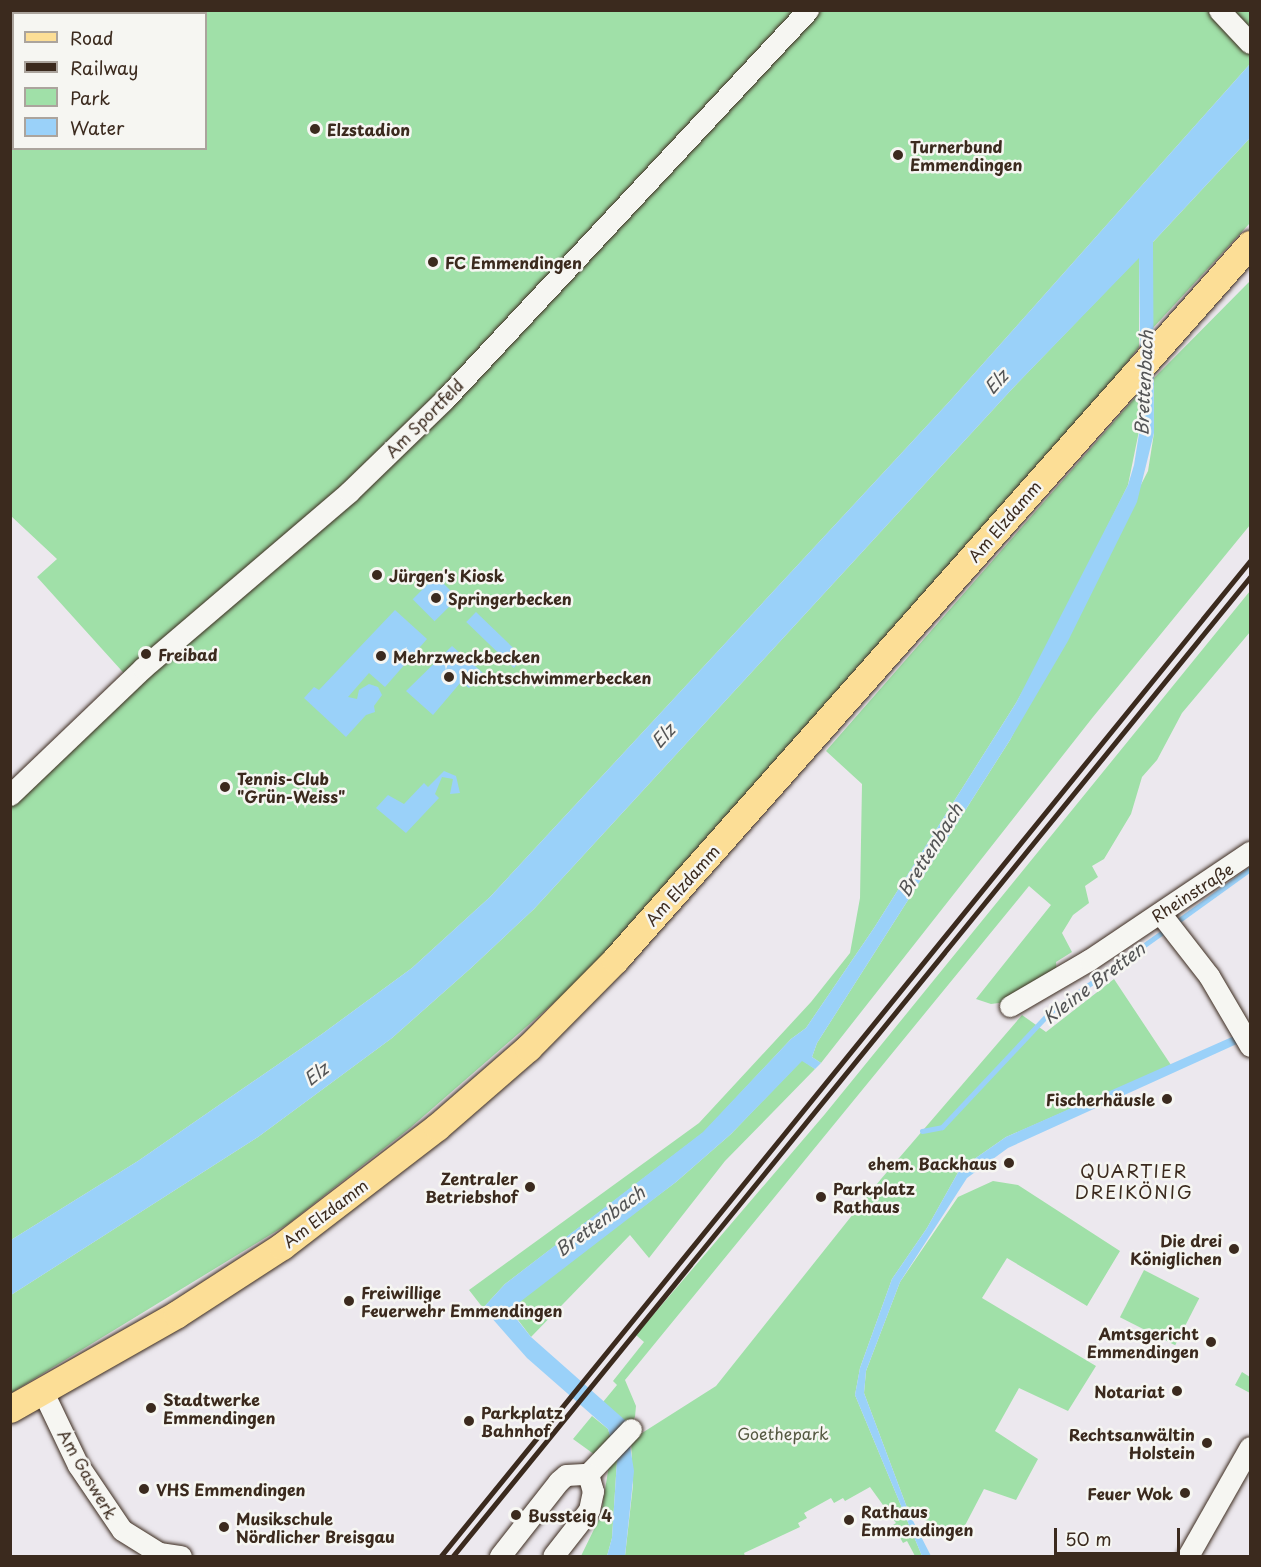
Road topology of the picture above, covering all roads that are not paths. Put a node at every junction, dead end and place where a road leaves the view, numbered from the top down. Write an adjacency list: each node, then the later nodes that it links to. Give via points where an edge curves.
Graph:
1 (808, 10): 5 (street, Am Sportfeld, via 443,401 349,492 143,668)
2 (1223, 14): 3 (street)
3 (1251, 44)
4 (1251, 244): 10 (main road, Am Elzdamm, via 751,809 615,960 528,1048 437,1127 282,1246 177,1314)
5 (10, 795)
6 (1251, 852): 7 (street, Rheinstraße)
7 (1160, 913): 8 (street, Rheinstraße); 9 (street, via 1209,976)
8 (1010, 1006)
9 (1246, 1038)
10 (42, 1390): 11 (main road, Am Elzdamm); 15 (street, Am Gaswerk, via 78,1465 122,1530 159,1553)
11 (10, 1408)
12 (631, 1429): 14 (street)
13 (1251, 1447): 18 (street)
14 (588, 1474): 16 (street, via 566,1475 559,1481); 17 (street, via 593,1491 589,1510)
15 (181, 1557)
16 (500, 1557)
17 (553, 1557)
18 (1188, 1557)

